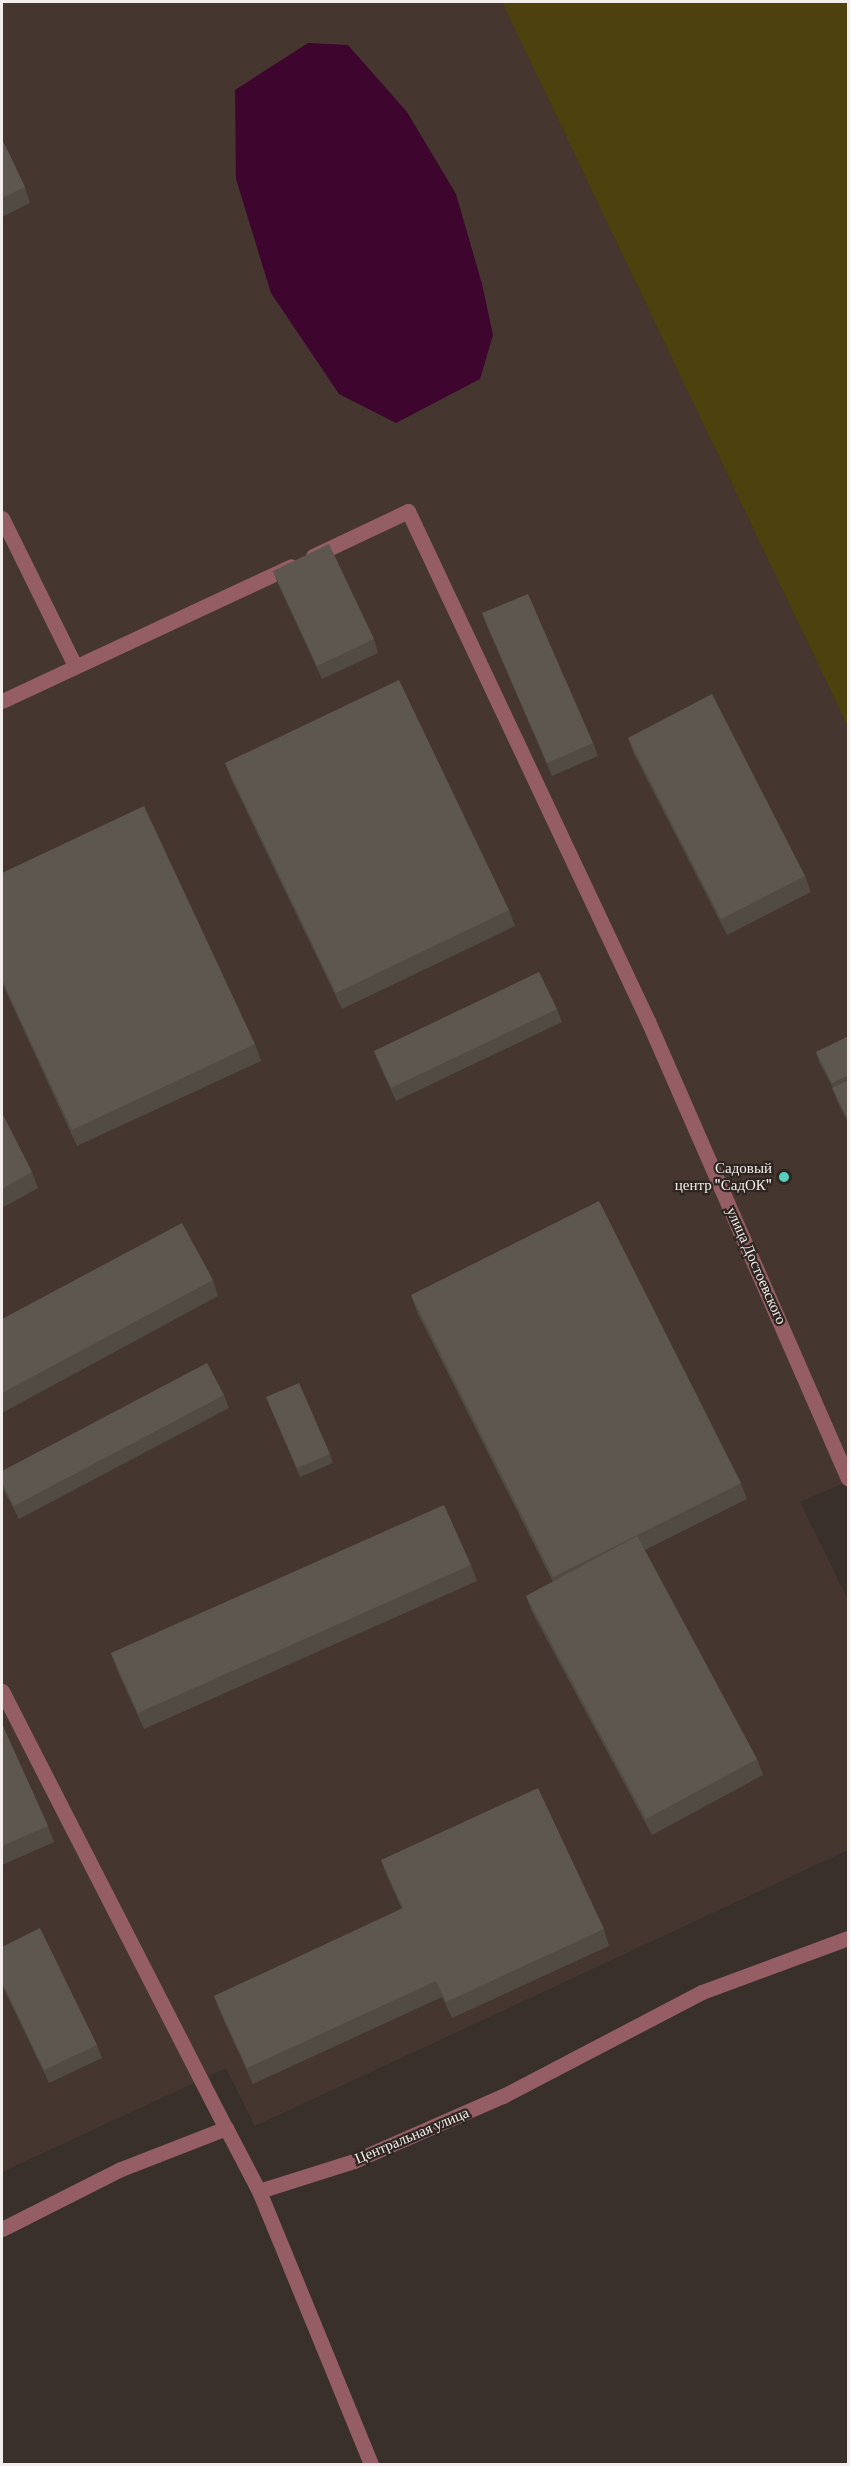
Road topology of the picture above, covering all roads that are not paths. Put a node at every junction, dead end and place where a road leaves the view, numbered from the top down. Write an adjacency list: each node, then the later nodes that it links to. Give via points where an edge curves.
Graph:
1 (2, 518): 2 (street)
2 (75, 666): 3 (street); 4 (street, улица Достоевского, via 408,511 648,1021)
3 (2, 701)
4 (849, 1478)
5 (2, 1691): 7 (street)
6 (849, 1938): 8 (street, Центральная улица, via 702,1992 503,2096 365,2156)
7 (226, 2128): 8 (street); 9 (street, via 121,2169)
8 (259, 2191): 10 (street)
9 (2, 2229)
10 (371, 2464)

